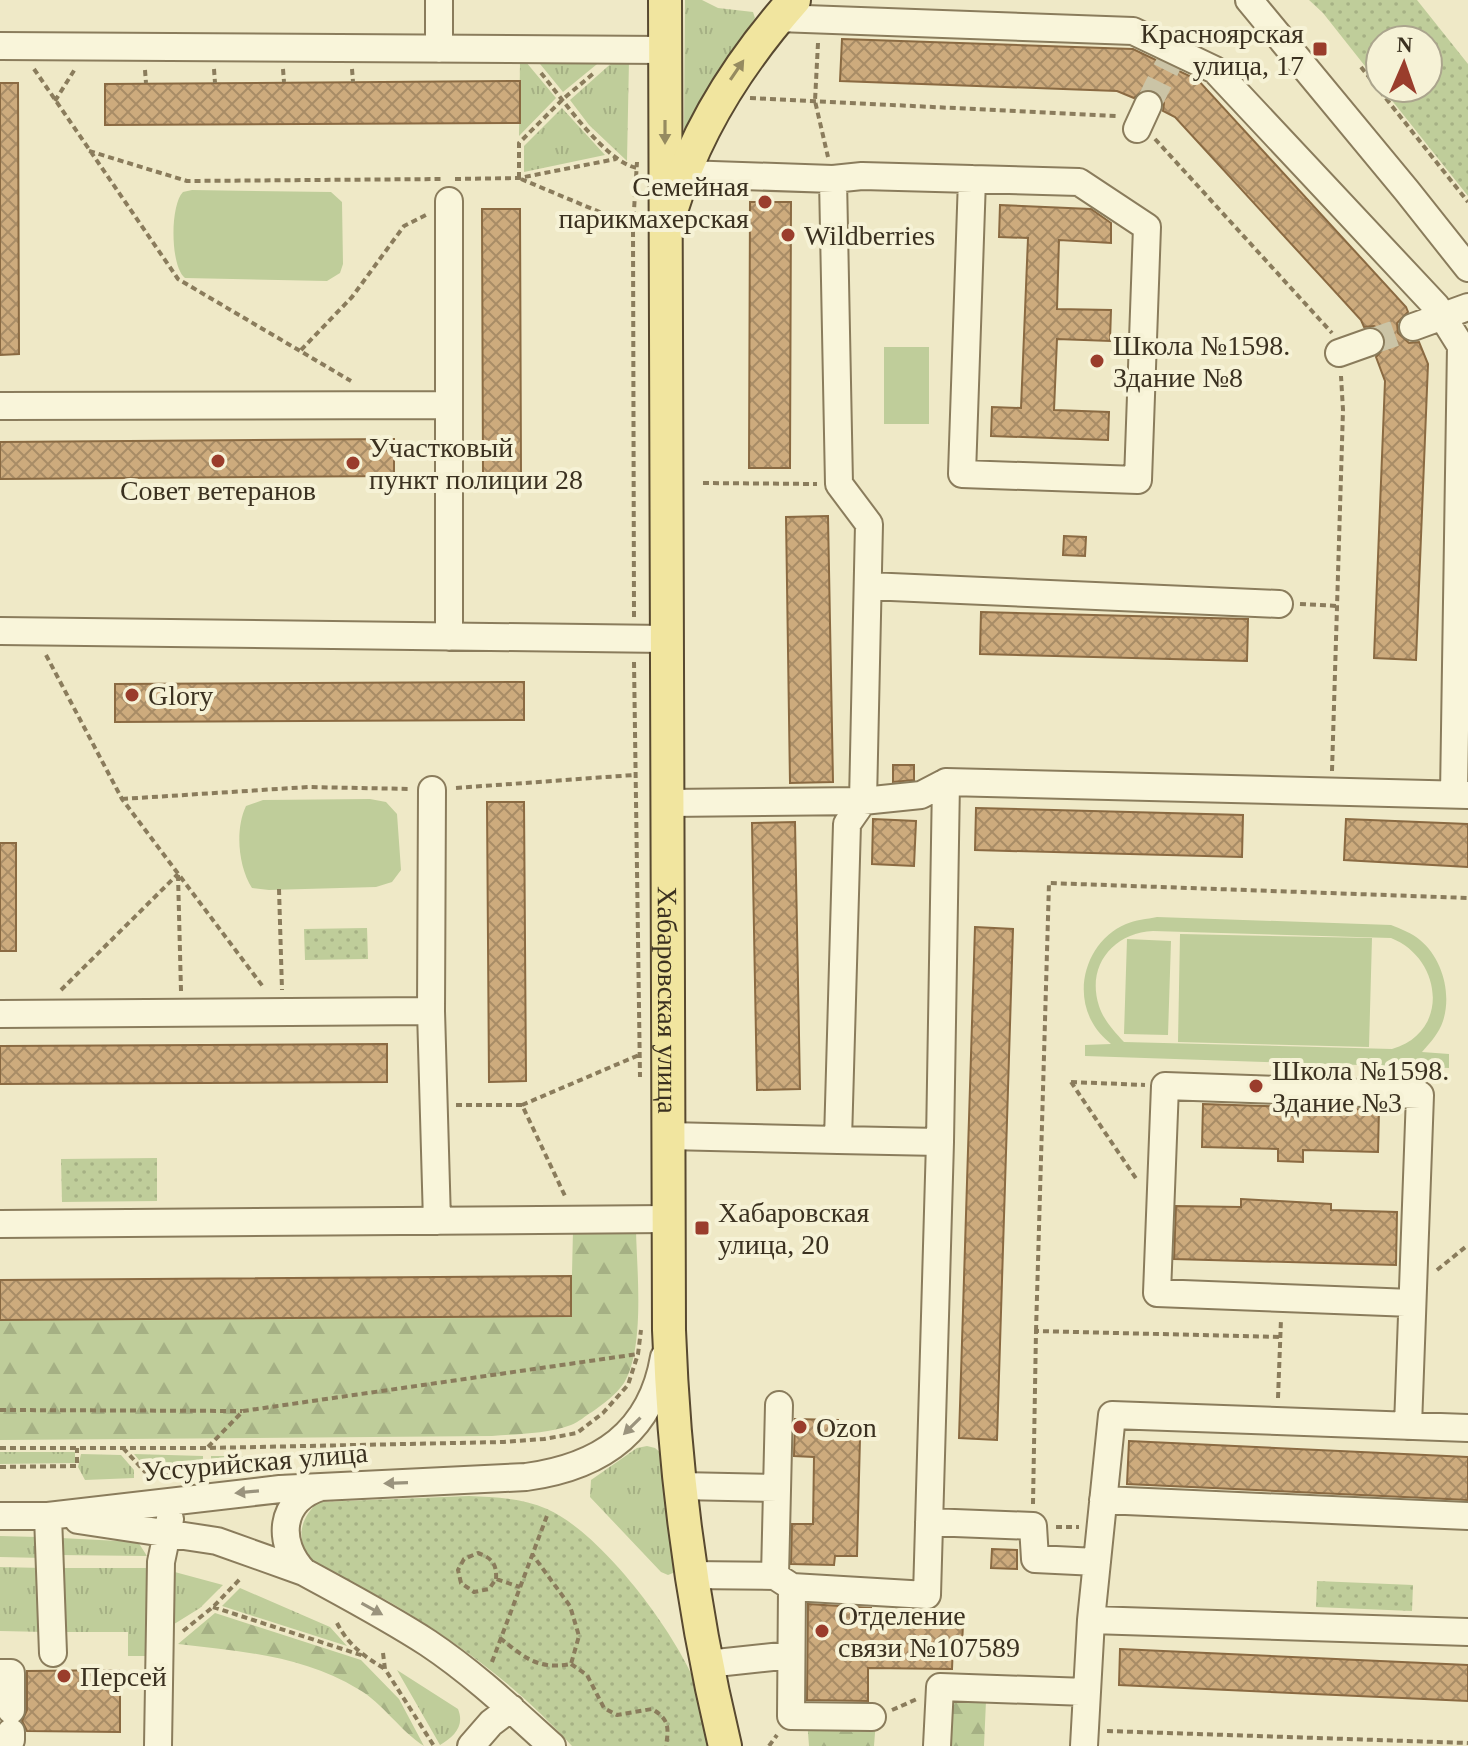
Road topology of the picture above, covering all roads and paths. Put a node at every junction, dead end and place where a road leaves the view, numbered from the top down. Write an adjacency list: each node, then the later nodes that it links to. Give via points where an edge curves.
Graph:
1 (439, 0): 6 (street)
2 (665, 0): 7 (main road, Хабаровская улица)
3 (1257, 3): 30 (street)
4 (797, 13): 16 (path); 21 (main road, Хабаровская улица, one-way to 4, via 740,66); 31 (street, via 1133,31 1171,57 1215,70)
5 (0, 46): 6 (street)
6 (439, 49): 7 (street)
7 (665, 50): 29 (main road, Хабаровская улица, one-way to 29)
8 (604, 65): 14 (path)
9 (32, 66): 15 (path)
10 (77, 66): 15 (path)
11 (535, 67): 14 (path)
12 (1361, 67): 27 (path)
13 (749, 98): 16 (path)
14 (563, 99): 19 (path); 23 (path, via 519,143)
15 (55, 101): 17 (path)
16 (815, 101): 24 (path); 35 (path, via 1143,117 1336,337)
17 (89, 151): 22 (path, via 187,181); 34 (path, via 178,279)
18 (638, 155): 20 (path)
19 (616, 159): 20 (path); 23 (path)
20 (637, 168): 28 (path)
21 (684, 174): 24 (street); 29 (main road, Хабаровская улица)
22 (479, 178): 23 (path); 26 (path)
23 (519, 178): 28 (path)
24 (833, 179): 25 (street); 41 (street)
25 (972, 179): 25 (street, via 962,474 1138,480 1147,227 1079,182)
26 (449, 201): 34 (path, via 404,226 352,297); 37 (street)
27 (1468, 202)
28 (633, 226): 49 (path)
29 (664, 250): 48 (main road, Хабаровская улица)
30 (1468, 268)
31 (1456, 312): 32 (street); 39 (street)
32 (1413, 327)
33 (1370, 342): 35 (street)
34 (301, 350): 36 (path)
35 (1339, 353): 44 (path, via 1343,410)
36 (351, 381)
37 (448, 405): 38 (street); 47 (street)
38 (0, 406)
39 (1464, 435): 54 (street)
40 (703, 483): 41 (path)
41 (839, 484): 42 (street, via 869,524)
42 (868, 586): 43 (street); 56 (street)
43 (1279, 604): 44 (path)
44 (1338, 606): 53 (path)
45 (0, 631): 46 (street)
46 (33, 631): 47 (street); 55 (path)
47 (449, 637): 49 (street)
48 (666, 639): 49 (street); 57 (main road, Хабаровская улица)
49 (634, 640): 50 (path)
50 (634, 775): 52 (path); 66 (path)
51 (946, 782): 53 (street); 56 (street, via 921,795); 73 (street)
52 (432, 790): 55 (path, via 308,787); 61 (street)
53 (1332, 790): 54 (street)
54 (1461, 795)
55 (122, 799): 58 (path)
56 (863, 801): 57 (street); 72 (street, via 847,824)
57 (668, 803): 71 (main road, Хабаровская улица)
58 (178, 874): 62 (path); 63 (path); 65 (path)
59 (279, 889): 62 (path)
60 (1468, 898): 84 (path, via 1049,883)
61 (431, 1011): 62 (street); 70 (street)
62 (283, 1012): 63 (street)
63 (181, 1013): 65 (street)
64 (0, 1014): 65 (street)
65 (37, 1014)
66 (639, 1055): 67 (path); 69 (path)
67 (640, 1085)
68 (1165, 1086): 74 (street); 74 (path, via 1071,1082); 82 (street, via 1420,1095)
69 (522, 1105): 70 (path); 76 (path)
70 (433, 1106): 77 (street)
71 (668, 1136): 72 (street); 75 (main road, Хабаровская улица)
72 (838, 1140): 73 (street)
73 (940, 1142): 108 (street)
74 (1160, 1213): 81 (street, via 1157,1293)
75 (668, 1219): 76 (street); 83 (main road, Хабаровская улица)
76 (576, 1220): 77 (street)
77 (437, 1221): 78 (street)
78 (0, 1224)
79 (1468, 1245): 80 (path)
80 (1446, 1262)
81 (1281, 1298): 82 (street); 85 (path)
82 (1412, 1303): 91 (street)
83 (655, 1329): 86 (path); 99 (street, Уссурийская улица, one-way to 99, via 657,1390 646,1413 584,1463 526,1477); 100 (main road, Хабаровская улица, via 671,1395)
84 (1036, 1331): 85 (path); 109 (path)
85 (1280, 1337): 90 (path)
86 (638, 1354): 89 (path); 96 (path, via 619,1398 577,1433 504,1442)
87 (779, 1405): 101 (street)
88 (0, 1410): 89 (path)
89 (243, 1411): 96 (path)
90 (1277, 1421): 91 (street); 103 (street, via 1126,1407 1112,1415)
91 (1408, 1426): 92 (street)
92 (1468, 1428)
93 (0, 1448): 94 (path)
94 (77, 1448): 95 (path); 97 (path, via 77,1466)
95 (123, 1448): 96 (path); 98 (path, via 147,1474)
96 (207, 1448)
97 (0, 1467)
98 (207, 1473)
99 (324, 1486): 102 (street, Уссурийская улица, one-way to 102); 114 (street, via 303,1495 285,1530 286,1547)
100 (680, 1486): 101 (street); 115 (main road, Хабаровская улица)
101 (777, 1488): 118 (street)
102 (189, 1497): 106 (street, Уссурийская улица); 111 (street, via 172,1512)
103 (1103, 1500): 107 (street); 110 (street)
104 (548, 1513): 112 (path)
105 (0, 1516): 106 (street, Уссурийская улица)
106 (48, 1516): 111 (street, Уссурийская улица); 126 (street)
107 (1468, 1516)
108 (929, 1522): 109 (street); 118 (street, via 927,1595)
109 (1033, 1526): 110 (path); 113 (street, via 1035,1559)
110 (1100, 1528): 113 (street)
111 (166, 1534): 114 (street, Уссурийская улица, via 217,1541); 125 (street)
112 (532, 1554): 119 (path); 130 (path, via 570,1606 579,1636)
113 (1097, 1562): 121 (street)
114 (304, 1572): 137 (street, Уссурийская улица, one-way to 137, via 430,1644)
115 (690, 1575): 118 (street); 131 (main road, Хабаровская улица)
116 (240, 1579): 120 (path)
117 (496, 1579): 117 (path, via 489,1589 474,1592 461,1583 458,1570 464,1559 478,1553 490,1557); 119 (path)
118 (784, 1582): 128 (street)
119 (520, 1587): 124 (path)
120 (213, 1607): 125 (path); 129 (path)
121 (1091, 1620): 123 (street); 136 (street)
122 (337, 1623): 129 (path)
123 (1468, 1632)
124 (500, 1638): 130 (path, via 528,1660 554,1667); 132 (path)
125 (158, 1650): 142 (street)
126 (53, 1653)
127 (383, 1653): 133 (path)
128 (791, 1655): 131 (street); 138 (street, via 791,1716)
129 (364, 1656): 133 (path)
130 (571, 1664): 146 (path, via 587,1675 604,1708 617,1715 652,1709 664,1717 669,1727)
131 (707, 1664): 147 (main road, Хабаровская улица)
132 (490, 1668)
133 (385, 1669): 143 (path)
134 (0, 1673): 139 (street, via 11,1673)
135 (940, 1687): 136 (street); 138 (path); 148 (street)
136 (1087, 1692): 140 (street)
137 (511, 1708): 144 (street); 145 (street, Уссурийская улица)
138 (872, 1717)
139 (11, 1727)
140 (1084, 1738): 141 (path)
141 (1468, 1743)
142 (158, 1746)
143 (434, 1746)
144 (471, 1746)
145 (552, 1746)
146 (666, 1746)
147 (725, 1746)
148 (937, 1746)

